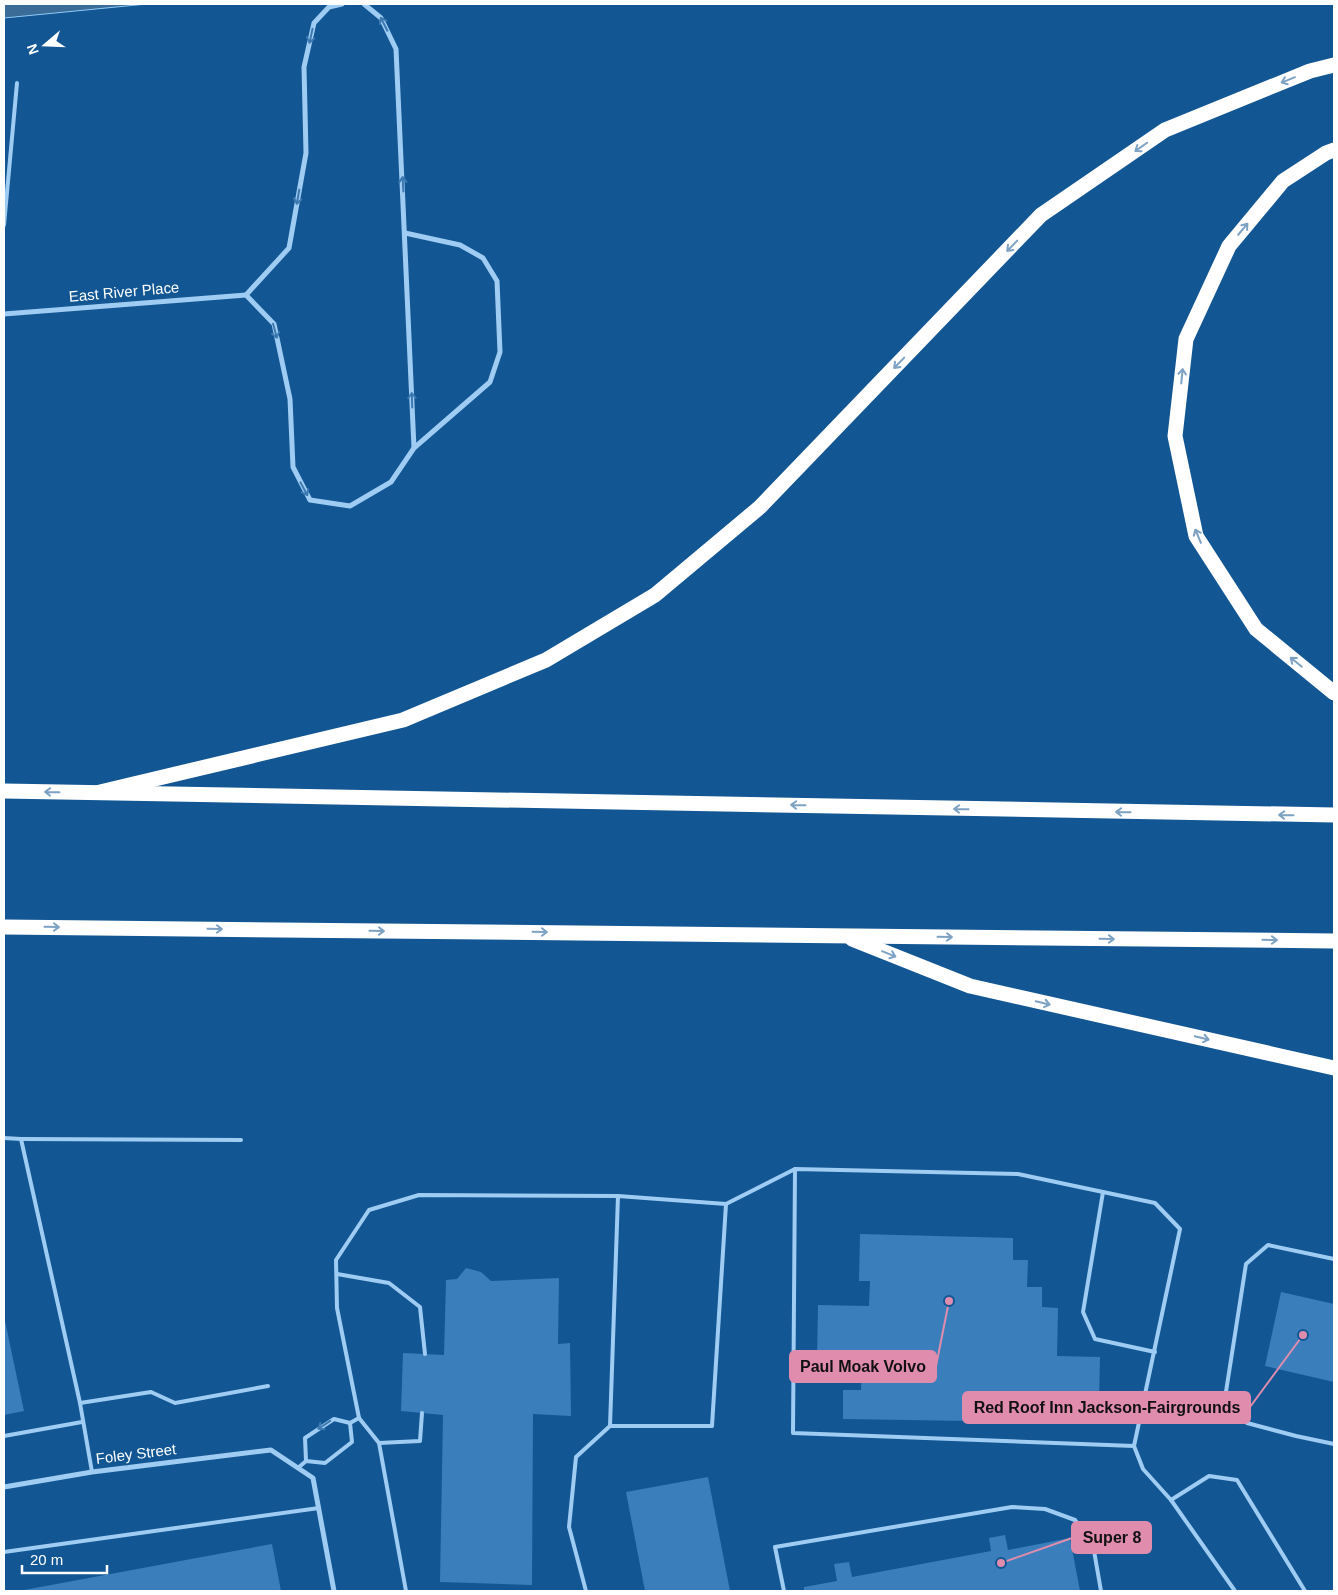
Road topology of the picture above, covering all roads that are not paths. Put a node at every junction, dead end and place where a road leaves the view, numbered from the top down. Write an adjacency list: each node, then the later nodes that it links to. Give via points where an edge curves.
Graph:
1 (342, 4): 8 (street, one-way to 8, via 329,7 314,22 304,68 306,153 289,248)
2 (364, 4): 7 (street, one-way to 2, via 396,49 381,18)
3 (1334, 65): 13 (highway, one-way to 13, via 1165,130 1041,215 760,507 655,595 546,660 403,720)
4 (17, 83): 6 (lane)
5 (1334, 150): 11 (highway, one-way to 5, via 1256,629 1196,536 1175,436 1186,339 1229,246 1283,182)
6 (4, 225)
7 (405, 232): 10 (street, one-way to 7); 10 (street, via 460,245 483,258 498,281 500,352 490,382)
8 (246, 295): 9 (street, East River Place); 10 (street, one-way to 10, via 274,324 290,399 293,467 310,500 350,506 391,482)
9 (4, 314)
10 (414, 448)
11 (1334, 693)
12 (4, 791): 13 (highway, one-way to 12)
13 (100, 792): 14 (highway, one-way to 13)
14 (1334, 816)
15 (4, 927): 16 (highway, one-way to 16)
16 (843, 936): 17 (highway, one-way to 17); 18 (highway, one-way to 18, via 970,986)
17 (1334, 941)
18 (1334, 1068)
19 (4, 1138): 20 (lane)
20 (21, 1139): 21 (lane); 31 (lane)
21 (241, 1140)
22 (795, 1169): 23 (lane, via 1018,1174); 25 (lane); 40 (lane, via 793,1433)
23 (1102, 1192): 28 (lane, via 1083,1312 1094,1339); 28 (lane, via 1155,1203 1180,1229)
24 (618, 1196): 25 (lane); 27 (lane, via 419,1195 369,1210 336,1260); 36 (lane)
25 (726, 1204): 36 (lane, via 712,1426)
26 (1334, 1258): 39 (lane, via 1268,1245 1246,1264 1226,1398 1247,1423)
27 (336, 1274): 29 (lane, via 389,1283 420,1307); 33 (lane, via 337,1308)
28 (1155, 1352): 40 (lane)
29 (425, 1354)
30 (268, 1386): 31 (lane, via 175,1404 151,1392)
31 (80, 1403): 34 (lane)
32 (422, 1413): 38 (lane, via 420,1442)
33 (359, 1418): 35 (lane); 38 (lane)
34 (82, 1422): 37 (lane); 43 (lane)
35 (350, 1423): 41 (lane, via 352,1442 325,1463); 41 (lane, one-way to 41, via 334,1419 305,1438)
36 (610, 1426): 50 (lane, via 576,1457 569,1527)
37 (4, 1436)
38 (379, 1443): 49 (lane)
39 (1334, 1444)
40 (1134, 1446): 45 (lane, via 1143,1469)
41 (306, 1461): 42 (lane)
42 (298, 1468): 43 (street, Foley Street, via 271,1450); 46 (street, via 312,1478)
43 (92, 1472): 44 (street, Foley Street)
44 (4, 1487)
45 (1171, 1500): 53 (lane); 54 (lane, via 1209,1476 1237,1480)
46 (320, 1508): 47 (lane); 48 (street)
47 (4, 1552)
48 (334, 1591)
49 (406, 1591)
50 (586, 1591)
51 (784, 1591): 52 (lane, via 776,1547 1012,1507 1045,1509 1075,1520 1093,1545)
52 (1101, 1591)
53 (1235, 1591)
54 (1304, 1591)

